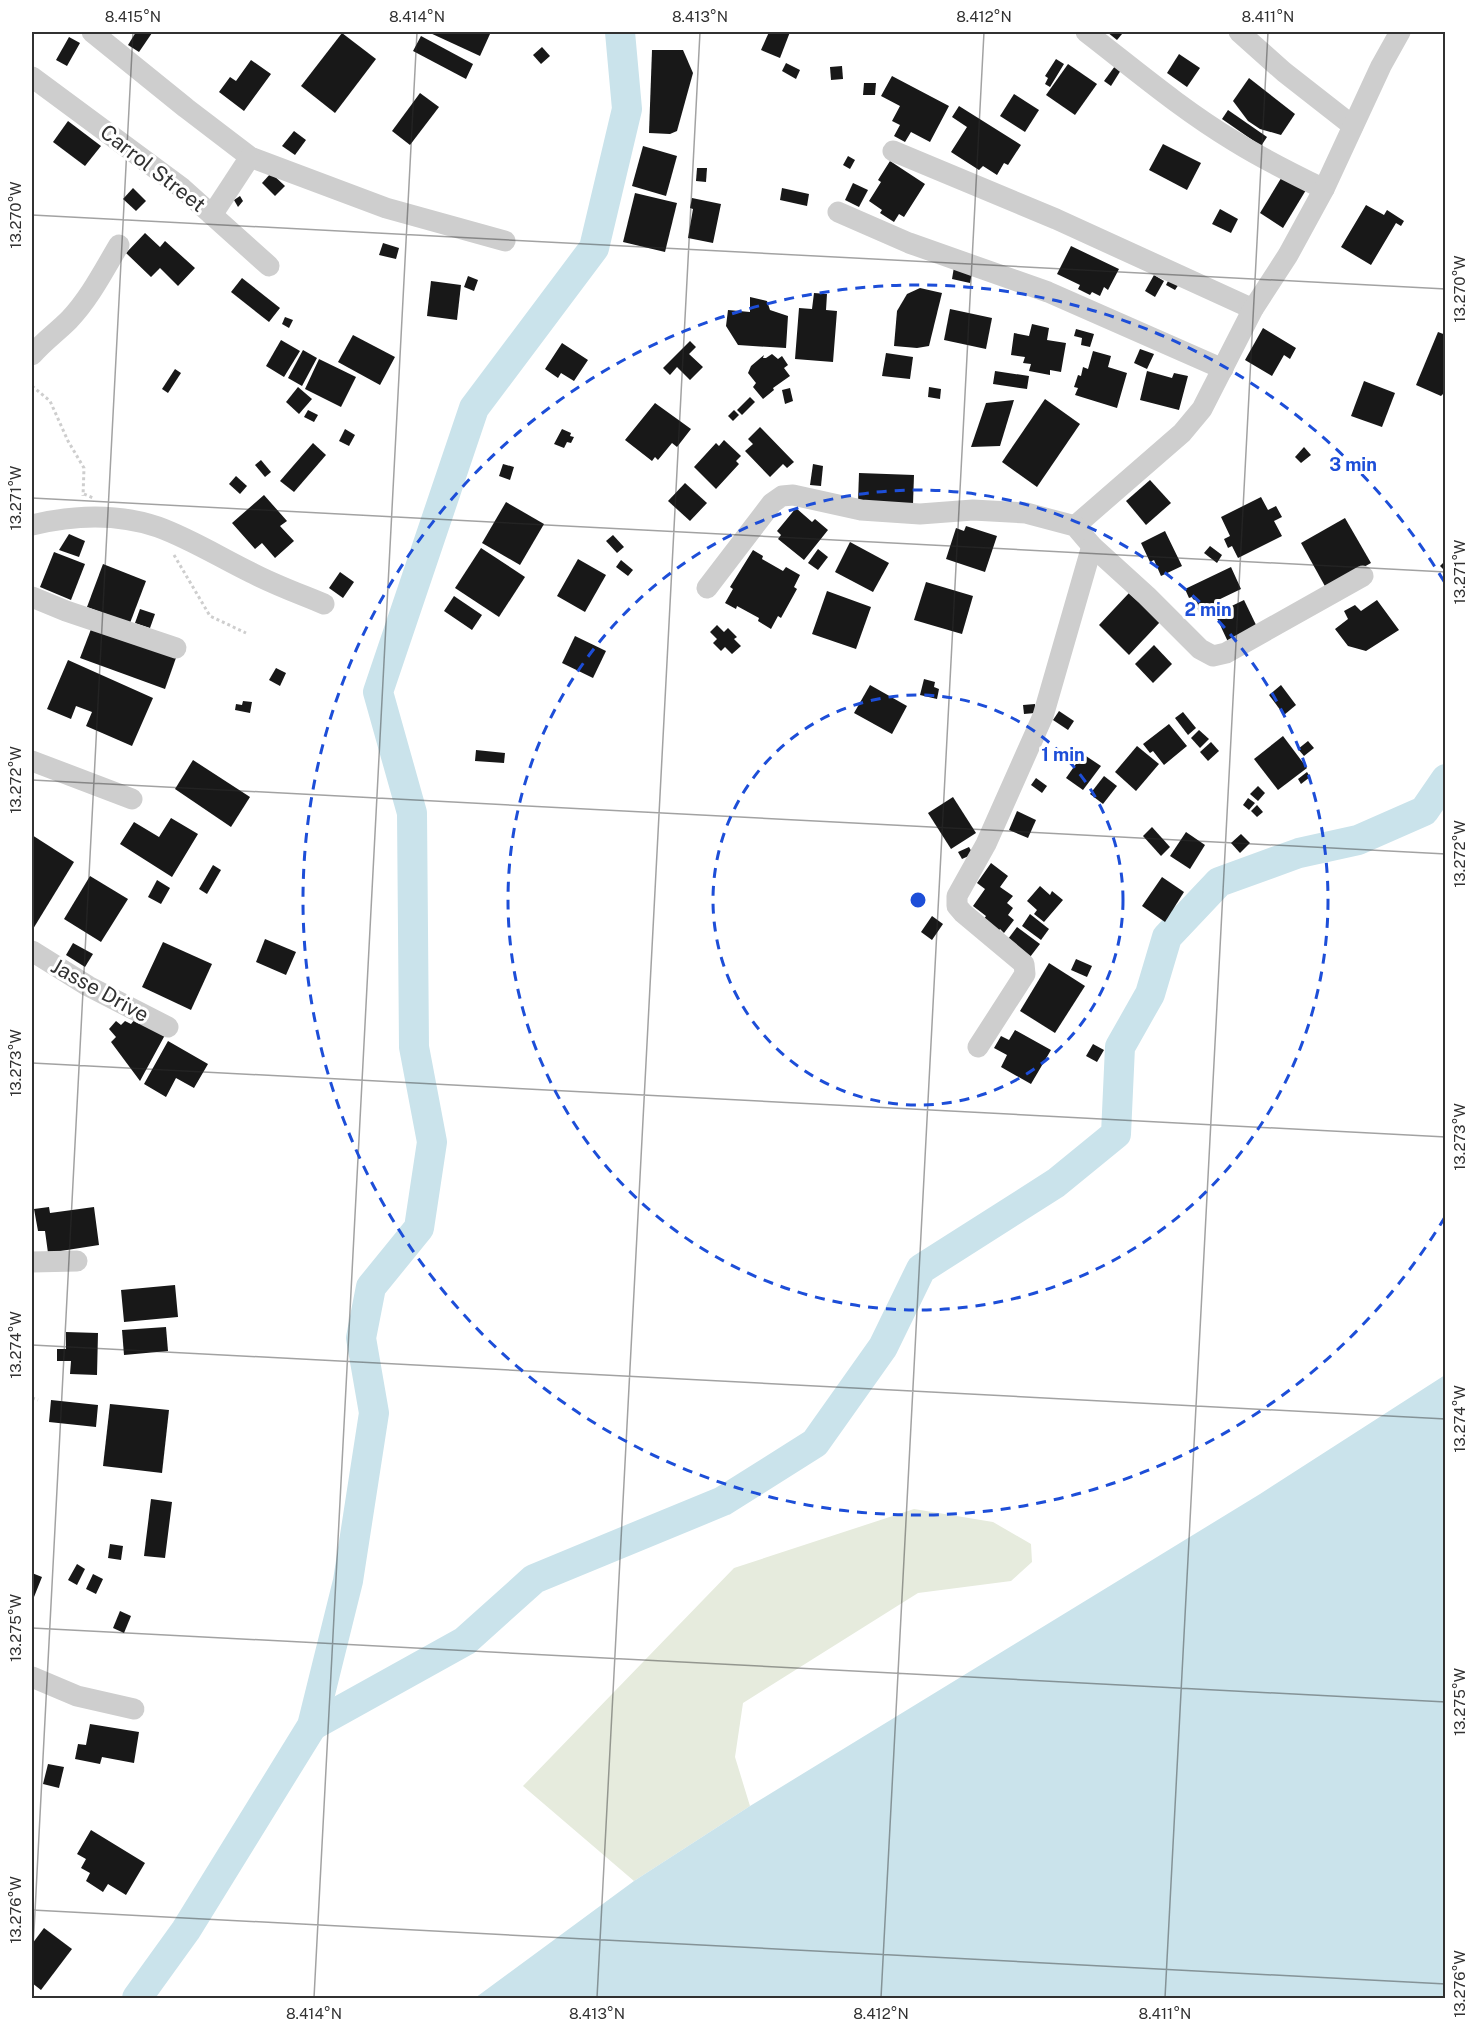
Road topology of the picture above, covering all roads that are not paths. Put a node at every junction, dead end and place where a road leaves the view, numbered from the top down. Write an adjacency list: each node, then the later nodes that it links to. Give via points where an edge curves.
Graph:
1 (92, 32): 8 (street)
2 (1086, 32): 9 (street, via 1179,105 1234,141)
3 (1239, 32): 6 (street)
4 (1400, 32): 6 (street)
5 (32, 77): 11 (street, Carrol Street, via 182,188)
6 (1353, 126): 9 (street)
7 (893, 151): 15 (street, via 1056,219)
8 (250, 157): 11 (street); 12 (street, via 386,208)
9 (1324, 189): 15 (street)
10 (838, 212): 17 (street, via 909,243 1048,292)
11 (212, 215): 14 (street, Carrol Street)
12 (505, 241)
13 (119, 245): 16 (street, via 86,300)
14 (268, 266)
15 (1253, 309): 17 (street)
16 (32, 355)
17 (1223, 369): 19 (street, via 1202,409 1182,433)
18 (32, 525): 24 (street, via 78,516 118,518 156,526)
19 (1075, 526): 20 (street); 22 (street, via 1026,513 861,510 783,496 772,503)
20 (1092, 546): 21 (street, via 1200,649 1213,656 1226,653); 30 (street, via 1043,716 986,844 957,896 957,906 963,913 1024,964 1025,974)
21 (1363, 576)
22 (707, 588)
23 (32, 597): 25 (street)
24 (324, 604)
25 (177, 648)
26 (32, 761): 27 (street)
27 (132, 799)
28 (32, 951): 29 (street, Jasse Drive)
29 (168, 1028)
30 (978, 1047)
31 (76, 1261): 32 (street)
32 (32, 1262)
33 (32, 1677): 34 (street, via 77,1696)
34 (135, 1709)

